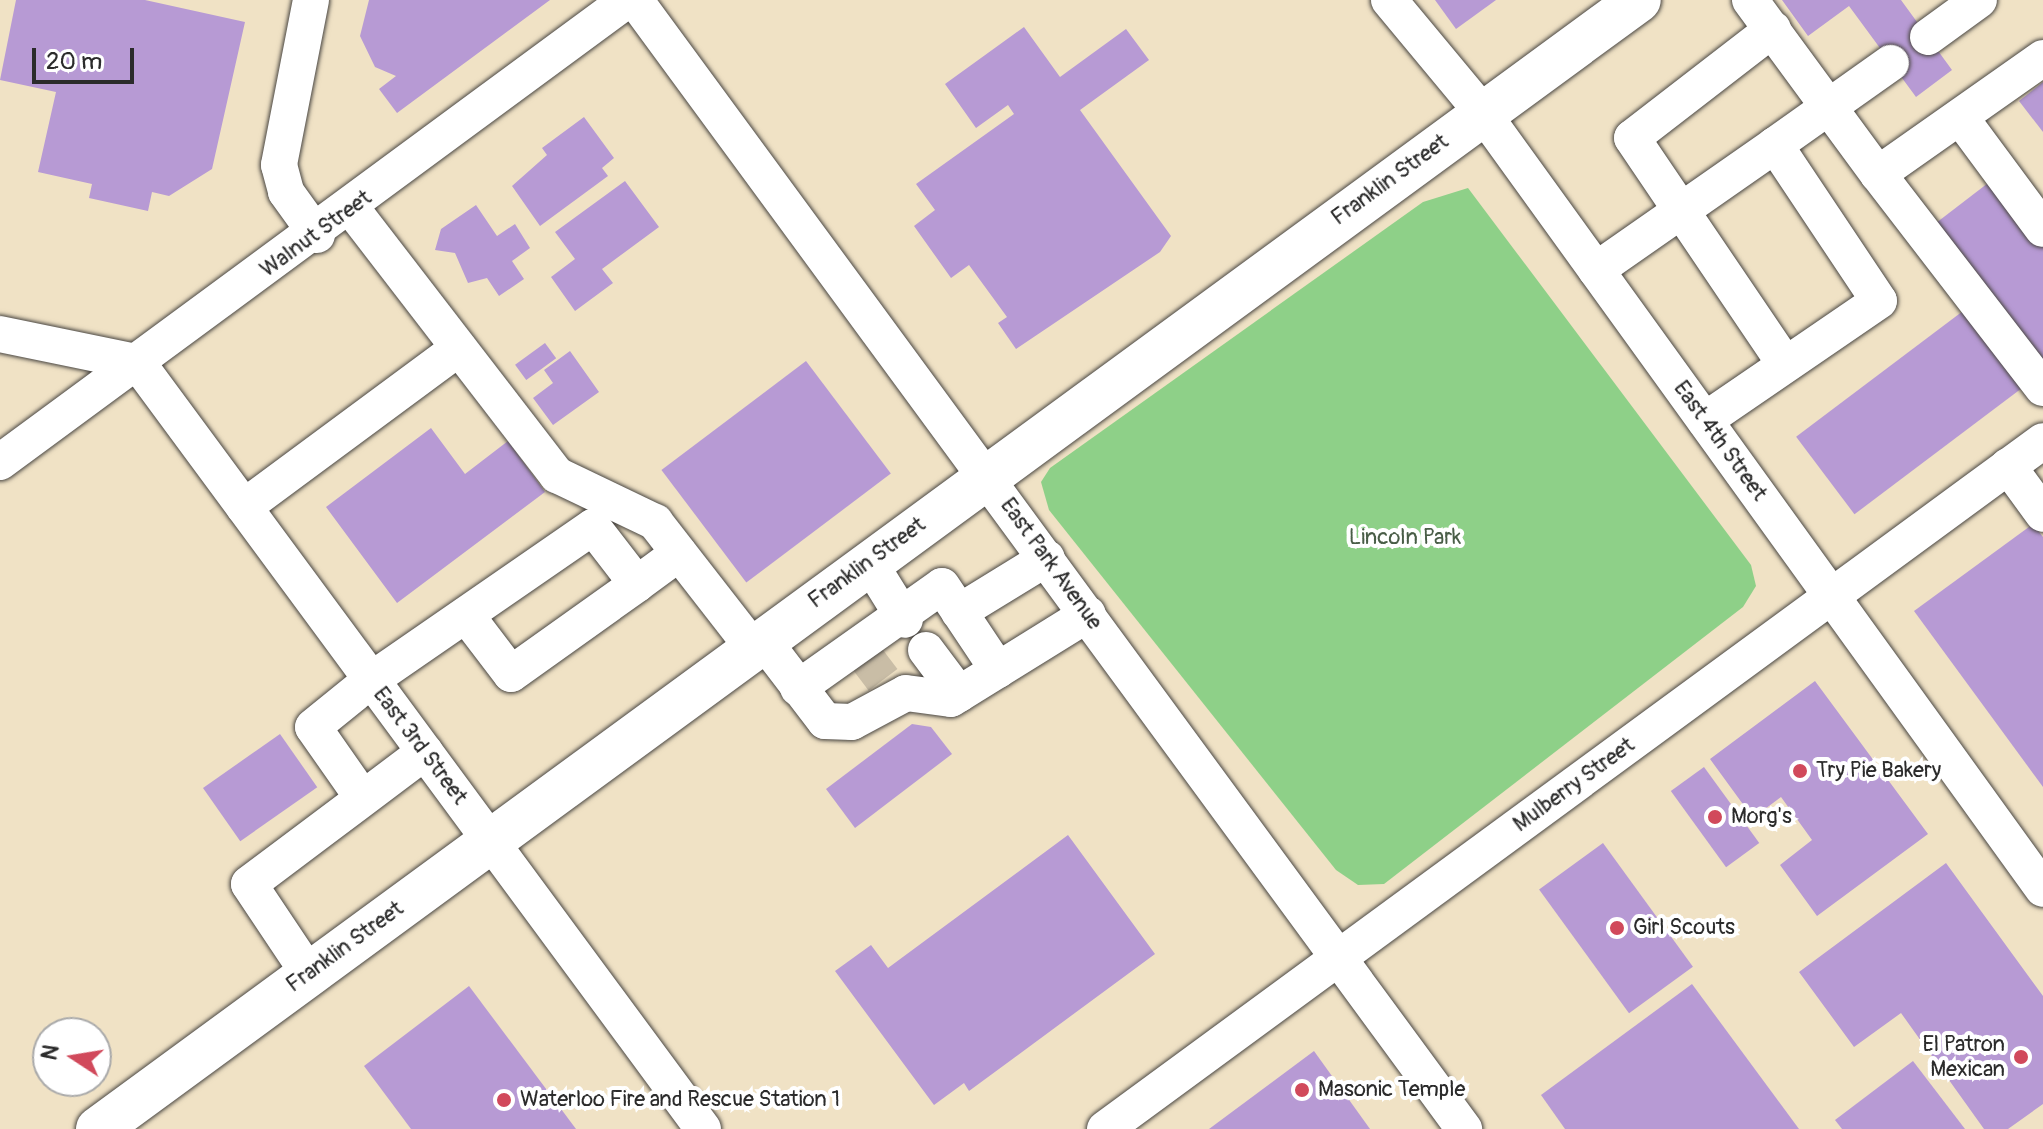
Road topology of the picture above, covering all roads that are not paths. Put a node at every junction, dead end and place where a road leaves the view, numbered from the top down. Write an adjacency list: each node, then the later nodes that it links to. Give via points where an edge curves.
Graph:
1 (311, 0): 20 (street, via 279,165 286,192)
2 (627, 0): 18 (street, Walnut Street)
3 (635, 0): 31 (street, East Park Avenue)
4 (1389, 0): 13 (street, East 4th Street)
5 (1639, 0): 13 (main road, Franklin Street)
6 (1750, 0): 8 (street)
7 (1979, 0): 9 (street)
8 (1773, 29): 12 (street); 19 (street, via 1632,138)
9 (1928, 37)
10 (2043, 58): 14 (street)
11 (1891, 63): 12 (street)
12 (1829, 107): 15 (street); 16 (street)
13 (1482, 112): 21 (street, East 4th Street); 31 (main road, Franklin Street)
14 (1960, 117): 16 (street); 17 (street)
15 (1775, 145): 19 (street); 25 (street, via 1879,301)
16 (1878, 174): 26 (street)
17 (2037, 207)
18 (352, 209): 20 (street, Walnut Street); 23 (street)
19 (1683, 209): 21 (street); 25 (street)
20 (317, 235): 24 (street, Walnut Street)
21 (1596, 270): 27 (street, East 4th Street)
22 (0, 334): 24 (street)
23 (459, 348): 32 (street); 34 (street, via 557,475 625,502 655,522)
24 (137, 362): 29 (street, Walnut Street); 32 (street, East 3rd Street)
25 (1785, 364): 27 (street)
26 (2043, 388)
27 (1705, 420): 38 (street, East 4th Street)
28 (2043, 441): 30 (street, Mulberry Street)
29 (0, 462)
30 (2008, 466): 33 (street); 38 (street, Mulberry Street)
31 (986, 476): 35 (street, East Park Avenue); 36 (main road, Franklin Street)
32 (244, 507): 47 (street, East 3rd Street)
33 (2043, 514)
34 (679, 553): 37 (street); 43 (street)
35 (1047, 558): 39 (street); 40 (street, East Park Avenue)
36 (869, 562): 42 (street); 43 (main road, Franklin Street)
37 (637, 584): 41 (street, via 593,527); 41 (street, via 511,674)
38 (1831, 596): 53 (street, East 4th Street); 54 (street, Mulberry Street)
39 (959, 612): 42 (street, via 942,586); 46 (street)
40 (1088, 614): 46 (street); 54 (street, East Park Avenue)
41 (466, 615): 47 (street)
42 (903, 618): 45 (street)
43 (758, 644): 48 (street); 52 (main road, Franklin Street)
44 (926, 650): 49 (street)
45 (875, 669): 48 (street); 48 (street, via 852,722 825,721); 49 (street)
46 (998, 670): 49 (street)
47 (371, 680): 50 (street, East 3rd Street); 51 (street, via 313,727)
48 (798, 688)
49 (959, 694)
50 (425, 752): 51 (street); 52 (street, East 3rd Street)
51 (362, 797): 55 (street, via 249,884)
52 (490, 841): 55 (main road, Franklin Street); 57 (street, East 3rd Street)
53 (2043, 889)
54 (1339, 957): 58 (street, Mulberry Street); 59 (street, East Park Avenue)
55 (309, 974): 56 (main road, Franklin Street)
56 (98, 1129)
57 (703, 1129)
58 (1105, 1129)
59 (1464, 1129)

